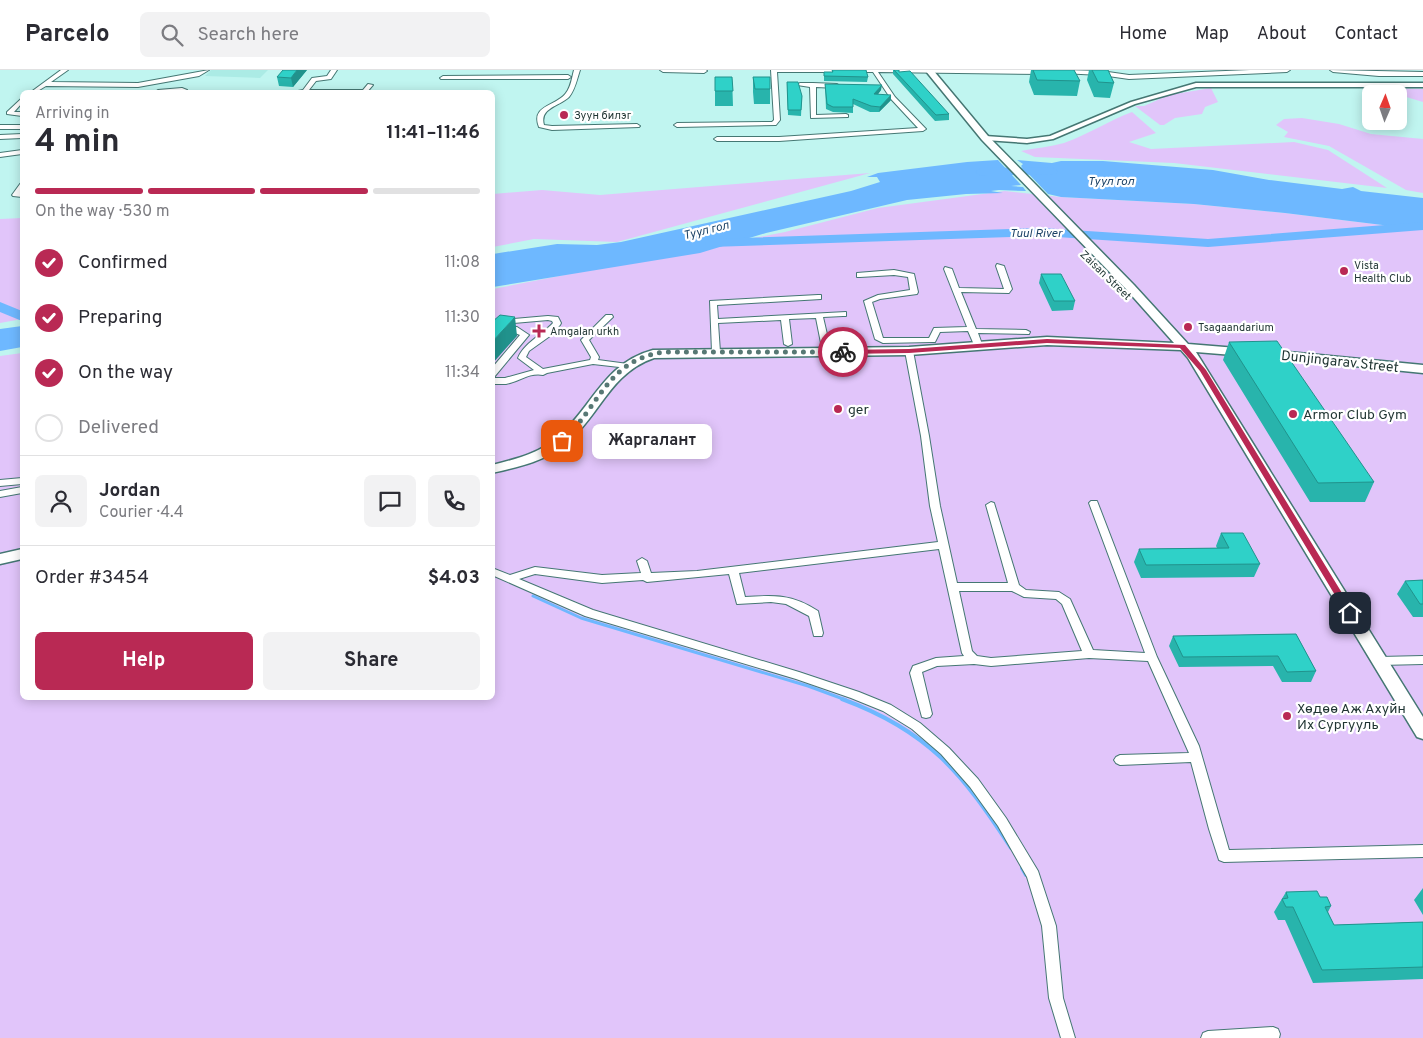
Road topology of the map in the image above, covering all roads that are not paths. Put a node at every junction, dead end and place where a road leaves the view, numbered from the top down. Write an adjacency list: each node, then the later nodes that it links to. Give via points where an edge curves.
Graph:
1 (65, 70): 22 (street)
2 (206, 70): 22 (street, via 200,74 138,85)
3 (334, 70): 33 (street, via 329,78 314,79)
4 (460, 70): 21 (street)
5 (532, 70): 18 (street)
6 (577, 70): 42 (street, via 569,94 544,110 541,126)
7 (663, 70): 10 (street)
8 (1287, 70): 14 (street, via 1129,76)
9 (1333, 70): 15 (street)
10 (704, 71)
11 (929, 71): 12 (street); 13 (street); 41 (main road, Zaisan Street)
12 (875, 72): 30 (street); 43 (street, via 774,70 777,120 774,124)
13 (1048, 72)
14 (1057, 72)
15 (1383, 72): 17 (street)
16 (311, 74): 32 (street)
17 (1423, 74)
18 (530, 77): 19 (street); 21 (street)
19 (568, 77)
20 (443, 78): 21 (street)
21 (457, 78)
22 (44, 84): 31 (street)
23 (355, 85): 34 (street)
24 (370, 85): 35 (street)
25 (800, 85): 26 (street)
26 (813, 85): 28 (street); 40 (street, via 813,117)
27 (1423, 85): 48 (street, via 1196,86 1133,103 1051,138 1028,141)
28 (848, 86)
29 (875, 86): 30 (street)
30 (884, 86): 49 (street, via 923,130)
31 (36, 90)
32 (298, 90)
33 (306, 90)
34 (351, 90)
35 (366, 90)
36 (20, 102): 38 (street)
37 (0, 113): 38 (street)
38 (9, 113): 39 (street)
39 (20, 114)
40 (846, 116)
41 (974, 125): 48 (main road, Zaisan Street); 50 (main road, Zaisan Street, via 979,141)
42 (637, 126)
43 (678, 126)
44 (0, 127): 45 (street)
45 (20, 127)
46 (20, 136): 47 (street)
47 (0, 137)
48 (986, 138): 50 (main road, Zaisan Street)
49 (717, 140)
50 (991, 149): 68 (main road, Zaisan Street, via 1130,287); 68 (main road, Zaisan Street, via 1088,258)
51 (20, 152): 53 (street)
52 (0, 155): 53 (street)
53 (10, 155): 54 (street)
54 (0, 164)
55 (20, 188): 56 (street, via 15,194)
56 (20, 194)
57 (1000, 266): 60 (street, via 1006,291)
58 (948, 268): 60 (street)
59 (860, 275): 70 (street, via 900,272 910,276 914,292 868,301 883,341 932,340 936,330)
60 (957, 290): 70 (street)
61 (818, 297): 66 (street, via 713,303)
62 (843, 314): 63 (street)
63 (819, 315): 65 (street); 72 (street)
64 (609, 317): 79 (street, via 585,340 595,356)
65 (785, 317): 66 (street); 73 (street)
66 (714, 321): 78 (street)
67 (495, 323): 84 (street, via 555,319 557,323 524,350 522,358)
68 (1166, 329): 74 (main road, Zaisan Street); 77 (main road)
69 (495, 330): 82 (street, via 509,328 525,335)
70 (972, 330): 71 (street); 75 (street)
71 (1026, 332)
72 (826, 343)
73 (788, 344)
74 (1182, 346): 75 (main road, Dunjingarav Street, via 1047,341); 77 (main road, Dunjingarav Street); 83 (main road, Zaisan Street)
75 (979, 347): 76 (main road, Dunjingarav Street)
76 (909, 351): 78 (main road, Dunjingarav Street); 93 (street)
77 (1240, 351): 81 (main road, Dunjingarav Street); 83 (main road, via 1214,356)
78 (716, 352): 80 (main road, Dunjingarav Street, via 653,354)
79 (592, 362): 80 (street); 84 (street)
80 (625, 366): 86 (main road, Dunjingarav Street, via 608,382 574,430 562,441 536,457)
81 (1423, 369)
82 (495, 370)
83 (1203, 370): 108 (main road, Zaisan Street)
84 (543, 373): 85 (street)
85 (495, 381)
86 (495, 468)
87 (20, 481): 88 (street)
88 (0, 483)
89 (20, 490): 90 (street)
90 (0, 494)
91 (1094, 503): 105 (street)
92 (991, 505): 102 (street)
93 (944, 545): 98 (street); 101 (street)
94 (20, 554): 95 (main road)
95 (0, 558)
96 (642, 561): 100 (street)
97 (495, 571): 99 (street)
98 (733, 571): 100 (street); 103 (street, via 741,601 786,599 799,603 814,614)
99 (511, 578): 100 (street, via 538,570 586,578); 115 (street, via 589,614 855,695 898,714 924,733 961,768 986,798 1033,874 1049,926 1056,998)
100 (647, 578)
101 (953, 587): 102 (street); 106 (street, via 968,654)
102 (1014, 587): 104 (street, via 1024,593 1063,599)
103 (818, 633)
104 (1088, 654): 105 (street); 106 (street, via 991,662)
105 (1152, 657): 111 (street)
106 (974, 660): 109 (street, via 936,662 917,669)
107 (1423, 660): 108 (street)
108 (1380, 661): 110 (main road, Zaisan Street)
109 (926, 714)
110 (1423, 732)
111 (1197, 757): 112 (street); 113 (street, via 1224,856)
112 (1120, 760)
113 (1423, 852)
114 (1273, 1034): 116 (street)
115 (1068, 1038)
116 (1208, 1038)

